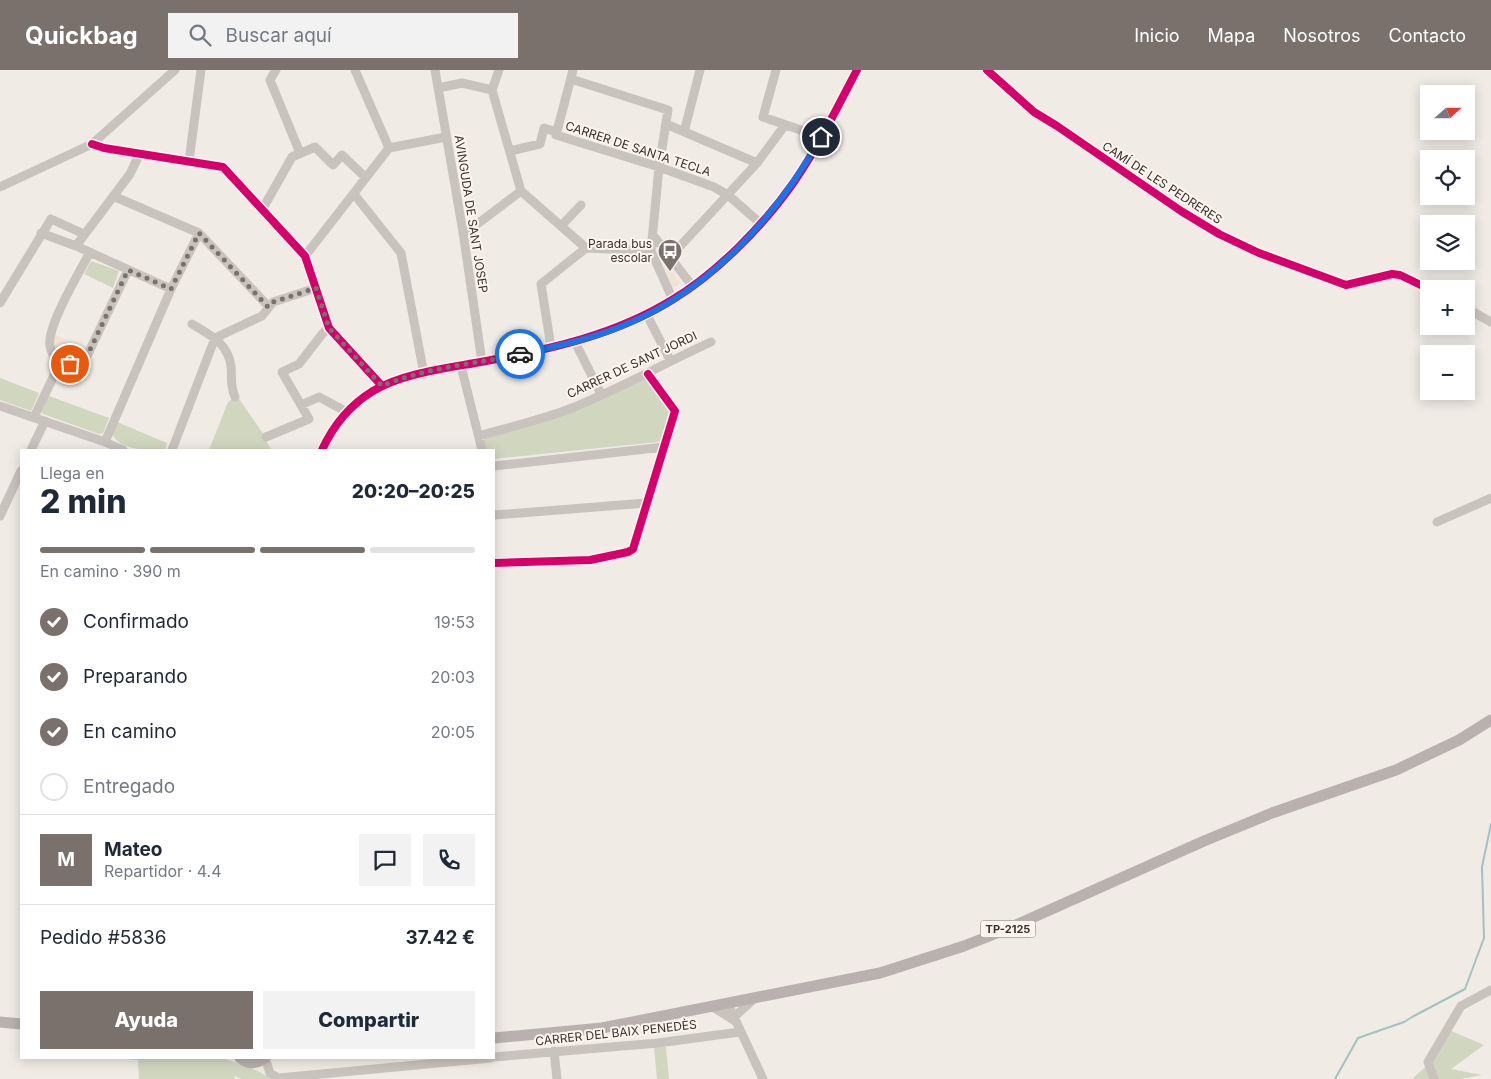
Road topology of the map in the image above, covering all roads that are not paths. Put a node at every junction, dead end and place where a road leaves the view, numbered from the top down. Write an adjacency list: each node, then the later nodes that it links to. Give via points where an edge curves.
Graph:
1 (175, 70): 20 (street)
2 (201, 70): 25 (street)
3 (276, 70): 24 (street, via 270,80)
4 (355, 70): 21 (street)
5 (435, 70): 12 (street, AVINGUDA DE SANT JOSEP)
6 (499, 70): 13 (street)
7 (700, 70): 16 (street)
8 (776, 70): 15 (street, via 764,117)
9 (857, 70): 19 (street)
10 (987, 70): 50 (street, CAMÍ DE LES PEDRERES, via 1034,112 1219,234 1346,286 1392,274)
11 (572, 74): 14 (street, via 668,110); 17 (street)
12 (438, 88): 13 (street, via 462,83); 18 (street, AVINGUDA DE SANT JOSEP)
13 (492, 90): 22 (street)
14 (666, 124): 16 (street); 27 (street)
15 (785, 125): 19 (street); 26 (street)
16 (684, 132): 26 (street)
17 (557, 133): 22 (street, via 544,128 540,144); 27 (street, CARRER DE SANTA TECLA)
18 (446, 137): 21 (street); 41 (street, AVINGUDA DE SANT JOSEP)
19 (821, 137): 36 (street, via 789,188)
20 (92, 144): 23 (street); 29 (street)
21 (389, 148): 28 (street)
22 (510, 151): 30 (street)
23 (140, 153): 25 (street); 33 (street)
24 (300, 153): 28 (street, via 315,147 333,165 342,155); 35 (street, via 292,157)
25 (189, 161): 35 (street, via 223,167)
26 (757, 163): 32 (street)
27 (659, 167): 32 (street, CARRER DE SANTA TECLA); 42 (street)
28 (366, 178): 31 (street)
29 (0, 187)
30 (521, 191): 37 (street); 41 (street)
31 (354, 194): 47 (street); 70 (street, via 401,253)
32 (728, 195): 36 (street, CARRER DE SANTA TECLA); 48 (street)
33 (114, 196): 39 (street); 40 (street)
34 (581, 205): 37 (street)
35 (262, 210): 47 (street)
36 (760, 223): 51 (street, via 731,254)
37 (561, 226): 44 (street)
38 (41, 233): 40 (street, via 51,219); 43 (street); 55 (street)
39 (199, 233): 53 (street); 56 (street)
40 (84, 234): 43 (street)
41 (464, 234): 67 (street, AVINGUDA DE SANT JOSEP)
42 (653, 235): 45 (street); 48 (street)
43 (76, 246): 46 (street)
44 (586, 248): 45 (street); 65 (street, via 541,284)
45 (651, 251): 54 (street)
46 (90, 252): 49 (street); 68 (street, via 51,329 50,346)
47 (305, 256): 52 (street)
48 (670, 257): 51 (street)
49 (128, 270): 53 (street); 68 (street, via 88,354 79,362)
50 (1420, 285)
51 (693, 286): 54 (street)
52 (316, 288): 56 (street, via 273,302); 61 (street)
53 (171, 289): 82 (street)
54 (673, 300): 58 (street)
55 (0, 302)
56 (268, 307): 62 (street, via 262,316)
57 (1475, 313): 59 (street)
58 (647, 314): 63 (street); 66 (street)
59 (1491, 322)
60 (192, 324): 62 (street)
61 (329, 328): 72 (street); 75 (street, via 299,364 282,372)
62 (215, 338): 74 (street, via 230,363 231,389); 86 (street)
63 (575, 342): 65 (street); 73 (street)
64 (711, 342): 66 (street, CARRER DE SANT JORDI)
65 (551, 348): 67 (street)
66 (670, 360): 71 (street, CARRER DE SANT JORDI)
67 (482, 362): 69 (street)
68 (60, 363): 78 (street)
69 (462, 366): 70 (street); 80 (street)
70 (424, 374): 72 (street)
71 (648, 374): 73 (street, CARRER DE SANT JORDI); 83 (street, via 675,411)
72 (382, 386): 77 (street)
73 (601, 394): 80 (street, CARRER DE SANT JORDI, via 564,410)
74 (235, 397)
75 (301, 405): 77 (street, via 318,397); 81 (street, via 309,419)
76 (0, 406): 78 (street)
77 (347, 412): 87 (street, via 333,428)
78 (34, 418): 79 (street)
79 (44, 421): 82 (street); 84 (street)
80 (479, 436): 88 (street)
81 (266, 437)
82 (106, 442): 85 (street)
83 (664, 447): 89 (street); 92 (street)
84 (31, 449)
85 (121, 449)
86 (172, 449)
87 (322, 449)
88 (482, 449)
89 (495, 466)
90 (20, 473): 94 (street)
91 (1491, 498): 95 (street)
92 (646, 503): 93 (street); 96 (street, via 633,549 628,552 590,560)
93 (495, 515)
94 (0, 516)
95 (1437, 522)
96 (495, 563)
97 (1491, 720): 99 (main road, TP-2125, via 1458,740 1387,774 1240,825 964,946 880,973)
98 (1491, 990): 118 (street, via 1461,1006 1428,1062)
99 (755, 999): 100 (main road, TP-2125); 102 (street)
100 (728, 1004): 101 (main road, TP-2125); 102 (street)
101 (713, 1007): 102 (street); 106 (main road, TP-2125, via 602,1028)
102 (735, 1019): 105 (street)
103 (0, 1022): 104 (main road)
104 (20, 1024)
105 (740, 1032): 107 (street, CARRER DEL BAIX PENEDÈS, via 658,1043); 117 (street)
106 (495, 1038)
107 (554, 1051): 108 (street, CARRER DEL BAIX PENEDÈS); 116 (street)
108 (495, 1057)
109 (242, 1059): 113 (main road)
110 (264, 1059): 113 (main road)
111 (265, 1059): 114 (street)
112 (472, 1059): 115 (street, CARRER DEL BAIX PENEDÈS)
113 (250, 1063): 114 (street)
114 (270, 1069): 115 (street, via 270,1073)
115 (280, 1078)
116 (557, 1079)
117 (763, 1079)
118 (1434, 1079)

